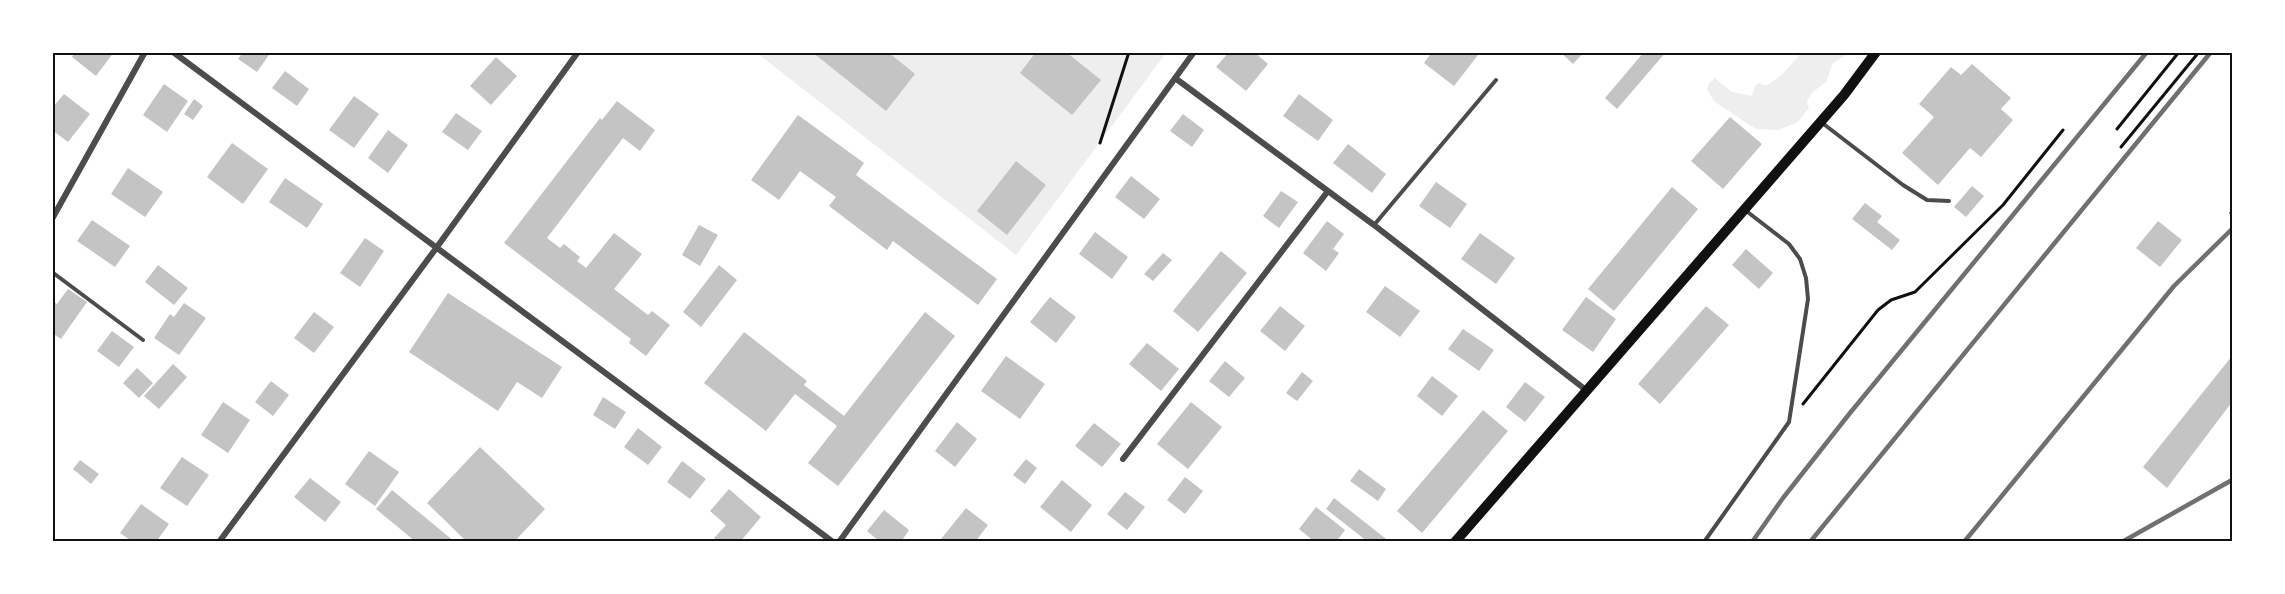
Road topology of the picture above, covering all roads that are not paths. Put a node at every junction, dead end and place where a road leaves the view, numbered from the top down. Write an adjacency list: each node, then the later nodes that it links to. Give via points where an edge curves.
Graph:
1 (145, 52): 12 (street)
2 (173, 52): 14 (street)
3 (578, 52): 14 (street)
4 (1194, 52): 6 (street)
5 (1876, 52): 8 (main road)
6 (1176, 78): 9 (street); 21 (street)
7 (1496, 80): 13 (lane)
8 (1821, 122): 10 (lane, via 1927,200); 11 (main road)
9 (1328, 191): 13 (street); 18 (street)
10 (1949, 201)
11 (1744, 210): 17 (main road); 23 (lane, via 1789,244 1800,259 1808,300 1789,422)
12 (52, 219)
13 (1374, 225): 17 (street)
14 (437, 247): 19 (street); 20 (street)
15 (52, 272): 16 (lane)
16 (143, 339)
17 (1586, 390): 22 (main road)
18 (1123, 459)
19 (219, 542)
20 (832, 542)
21 (839, 542)
22 (1455, 542)
23 (1704, 542)

